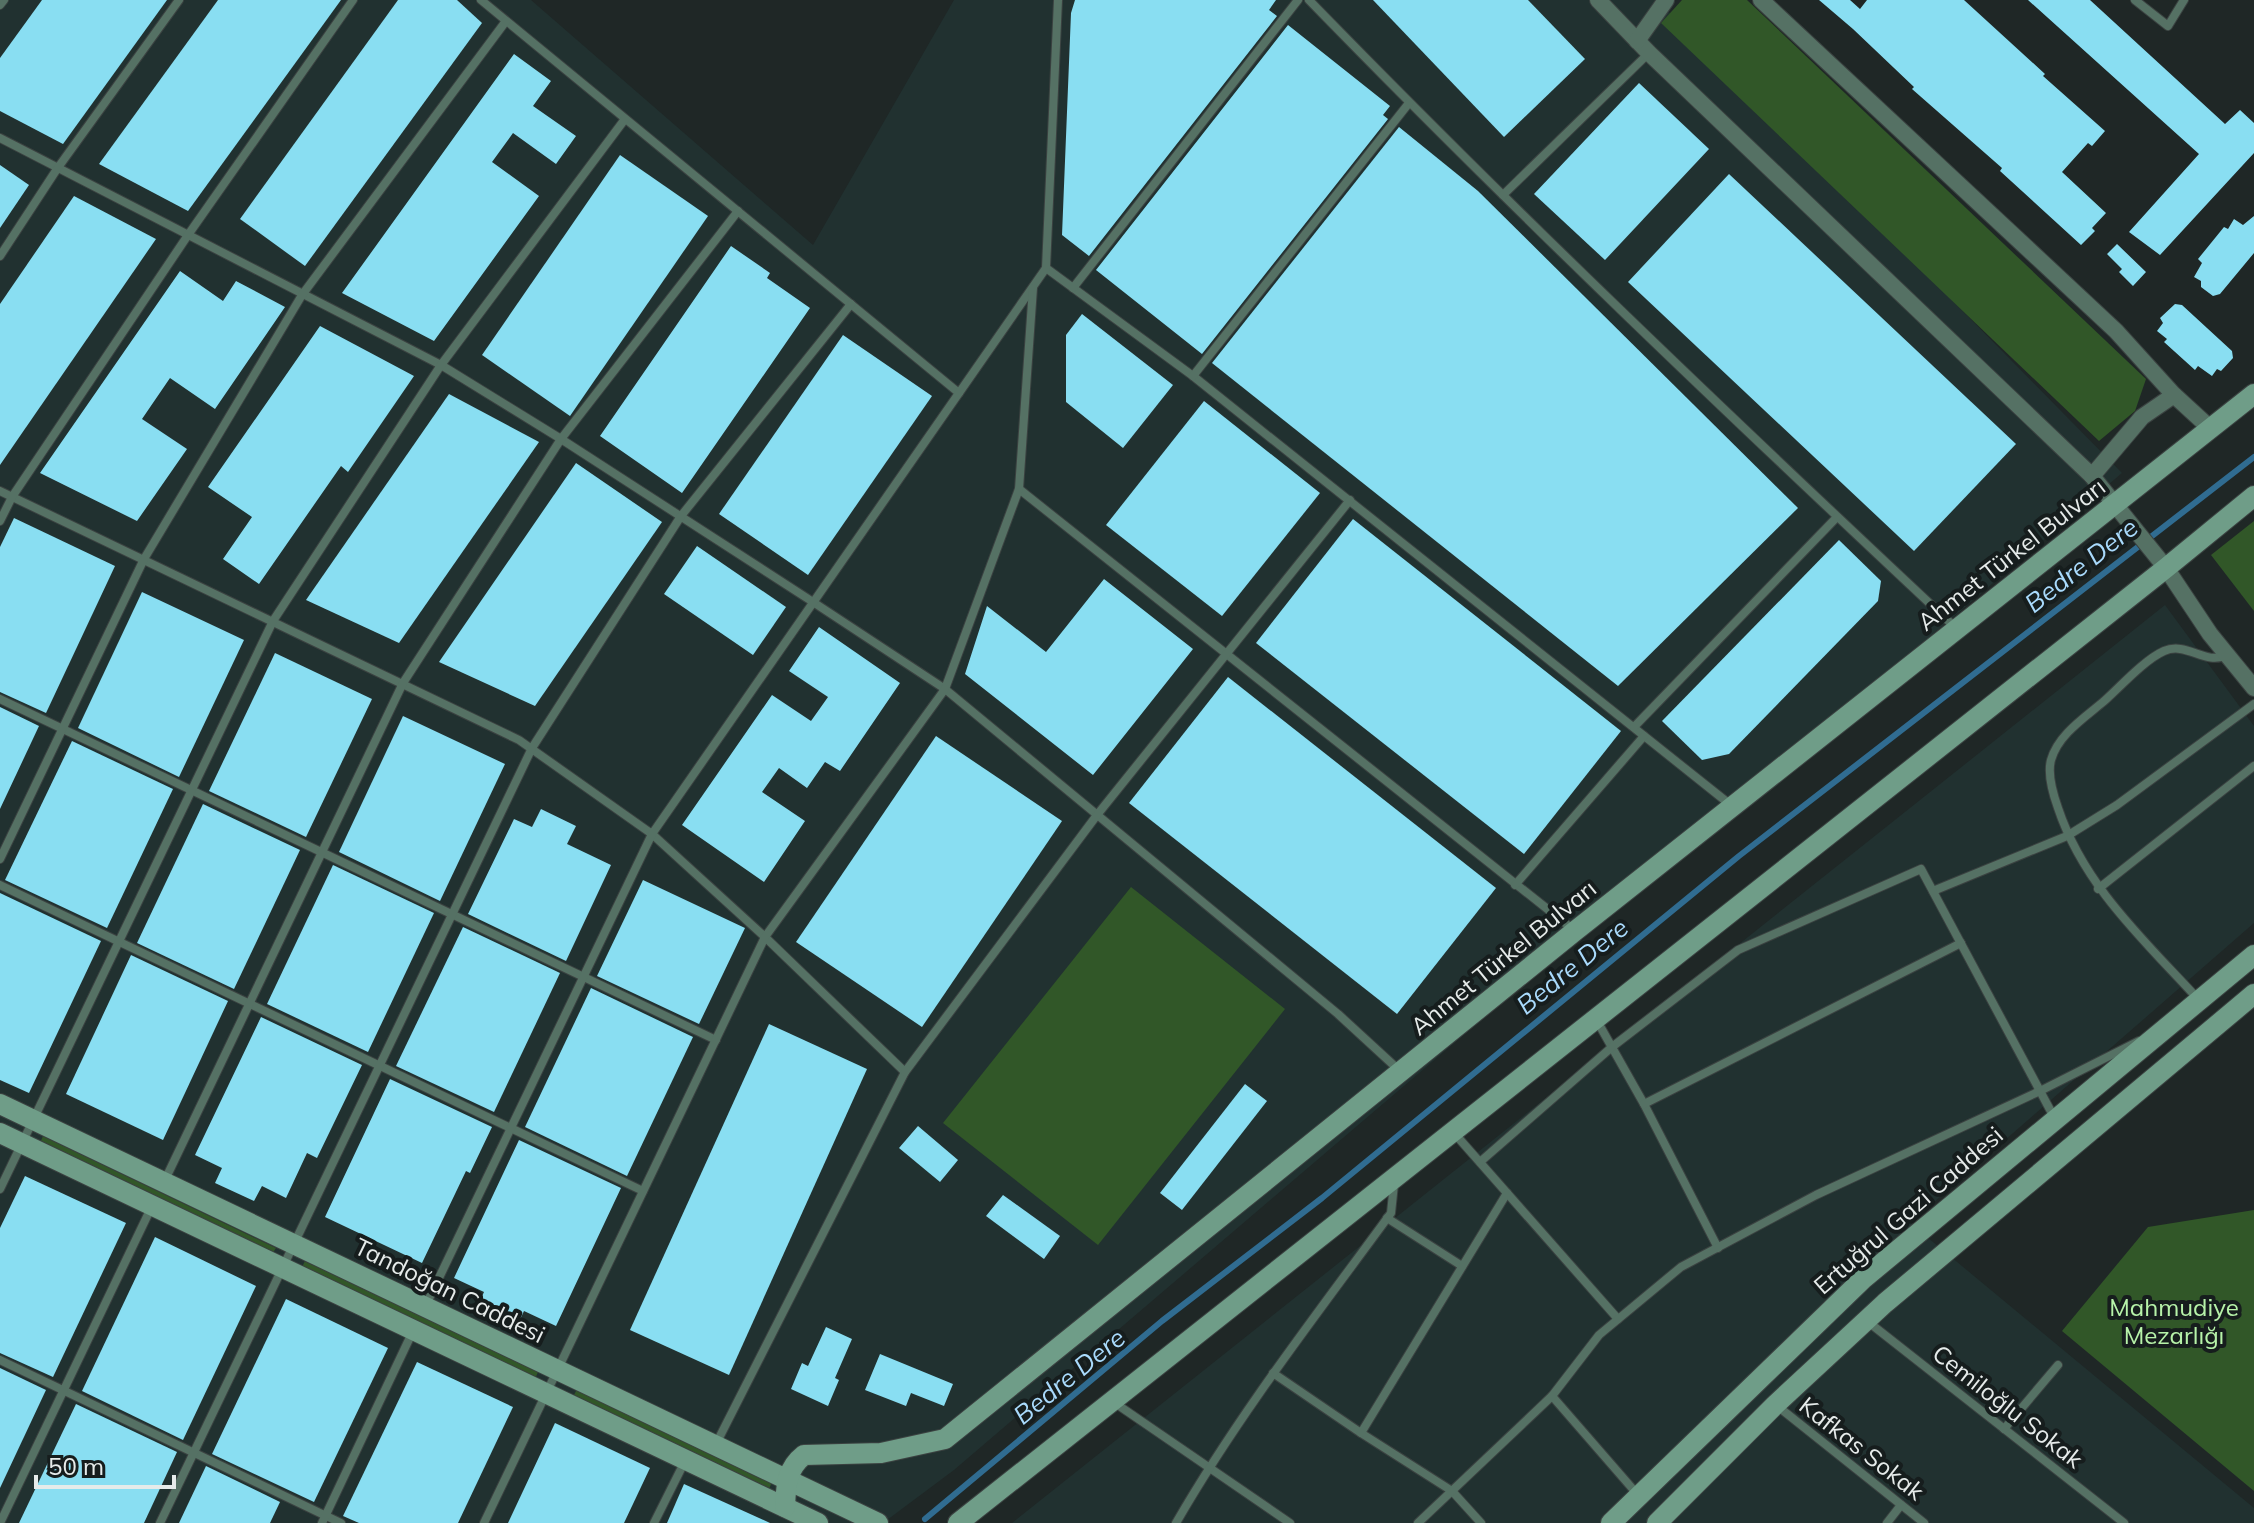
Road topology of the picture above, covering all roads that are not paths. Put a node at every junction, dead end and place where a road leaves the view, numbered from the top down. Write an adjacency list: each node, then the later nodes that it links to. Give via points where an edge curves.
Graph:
1 (4, 0): 13 (lane)
2 (179, 0): 19 (lane)
3 (353, 0): 22 (lane)
4 (481, 0): 14 (lane)
5 (1058, 0): 24 (lane)
6 (1298, 0): 26 (lane)
7 (1309, 0): 16 (lane)
8 (1598, 0): 15 (street)
9 (1666, 0): 15 (street)
10 (1761, 0): 33 (street, via 2116,331)
11 (2135, 0): 12 (lane, via 2168,26)
12 (2184, 0)
13 (0, 5)
14 (506, 21): 17 (lane); 27 (lane)
15 (1643, 47): 20 (lane); 36 (street)
16 (1409, 103): 20 (lane); 30 (lane)
17 (625, 119): 21 (lane); 29 (lane)
18 (0, 138): 19 (lane)
19 (57, 169): 22 (lane); 23 (lane)
20 (1503, 195): 44 (lane)
21 (738, 211): 28 (lane); 35 (lane)
22 (188, 235): 27 (lane); 40 (lane)
23 (0, 256)
24 (1046, 268): 25 (lane); 26 (lane)
25 (1033, 287): 31 (lane); 37 (lane)
26 (1073, 288): 30 (lane)
27 (302, 295): 29 (lane); 46 (lane)
28 (851, 304): 31 (lane); 43 (lane)
29 (441, 365): 35 (lane); 49 (lane)
30 (1193, 376): 41 (lane)
31 (959, 393): 48 (lane)
32 (2254, 394): 34 (street, Ahmet Türkel Bulvarı)
33 (2174, 395): 34 (street); 36 (street, via 2142,417)
34 (2210, 428): 42 (street, Ahmet Türkel Bulvarı)
35 (561, 439): 43 (lane); 53 (lane)
36 (2092, 476): 42 (street)
37 (1019, 489): 51 (lane); 55 (lane)
38 (0, 491): 40 (lane)
39 (2254, 496): 47 (street)
40 (12, 497): 45 (lane); 46 (lane)
41 (1350, 500): 51 (lane); 58 (lane)
42 (2116, 504): 47 (street); 50 (street, Ahmet Türkel Bulvarı)
43 (681, 516): 48 (lane); 61 (lane)
44 (1837, 517): 50 (lane); 58 (lane)
45 (0, 521)
46 (144, 559): 49 (lane); 59 (lane)
47 (2161, 562): 52 (street); 84 (street)
48 (813, 602): 55 (lane); 66 (lane)
49 (273, 621): 53 (lane); 63 (lane)
50 (1957, 629): 64 (street, Ahmet Türkel Bulvarı)
51 (1226, 655): 65 (lane); 71 (lane)
52 (2227, 655): 54 (street); 67 (lane, via 2209,658 2184,648 2161,652 2063,737 2050,769)
53 (403, 683): 61 (lane); 68 (lane)
54 (2254, 688)
55 (945, 689): 65 (lane); 76 (lane)
56 (0, 699): 59 (lane)
57 (2254, 704): 67 (lane)
58 (1634, 727): 60 (lane)
59 (63, 729): 63 (lane); 69 (lane)
60 (1644, 736): 64 (lane); 71 (lane)
61 (532, 748): 66 (lane); 74 (lane)
62 (2254, 766): 72 (lane)
63 (192, 790): 68 (lane); 77 (lane)
64 (1733, 806): 75 (street, Ahmet Türkel Bulvarı)
65 (1097, 815): 89 (lane); 90 (lane)
66 (652, 834): 76 (lane); 80 (lane)
67 (2067, 836): 72 (lane); 73 (lane)
68 (322, 852): 74 (lane); 83 (lane)
69 (0, 859)
70 (0, 885): 77 (lane)
71 (1515, 885): 75 (lane)
72 (2098, 889): 82 (lane)
73 (1933, 891): 78 (lane); 87 (lane, via 1921,869 1738,950)
74 (452, 914): 80 (lane); 88 (lane)
75 (1575, 931): 90 (street, Ahmet Türkel Bulvarı)
76 (765, 937): 86 (lane); 89 (lane)
77 (119, 941): 83 (lane); 95 (lane)
78 (1961, 943): 91 (lane); 93 (lane)
79 (2254, 955): 82 (street, Ertuğrul Gazi Caddesi)
80 (584, 977): 86 (lane); 96 (lane)
81 (2254, 994): 114 (street)
82 (2198, 1000): 85 (street, Ertuğrul Gazi Caddesi)
83 (249, 1003): 88 (lane); 102 (lane)
84 (1596, 1018): 87 (lane); 97 (street)
85 (2165, 1027): 91 (lane); 94 (street, Ertuğrul Gazi Caddesi)
86 (716, 1040): 104 (lane)
87 (1612, 1047): 93 (lane); 100 (lane)
88 (380, 1065): 96 (lane); 108 (lane)
89 (905, 1072): 127 (lane)
90 (1401, 1072): 131 (street, Ahmet Türkel Bulvarı, via 945,1439 881,1453 804,1455)
91 (2040, 1091): 94 (lane); 109 (lane, via 1816,1195)
92 (0, 1104): 95 (street, Tandoğan Caddesi)
93 (1644, 1104): 109 (lane)
94 (2055, 1119): 133 (street, Ertuğrul Gazi Caddesi, via 1863,1279)
95 (33, 1120): 99 (lane); 102 (street, Tandoğan Caddesi)
96 (511, 1128): 104 (lane); 112 (lane)
97 (1453, 1131): 100 (lane); 101 (street)
98 (0, 1133): 99 (street)
99 (22, 1144): 103 (lane); 106 (street)
100 (1480, 1162): 105 (lane)
101 (1394, 1178): 107 (lane); 123 (street)
102 (164, 1182): 108 (street, Tandoğan Caddesi)
103 (0, 1189)
104 (643, 1191): 118 (lane)
105 (1507, 1193): 110 (lane); 113 (lane)
106 (152, 1206): 111 (street); 120 (lane)
107 (1387, 1218): 110 (lane); 119 (lane)
108 (294, 1244): 111 (lane); 112 (street, Tandoğan Caddesi)
109 (1718, 1248): 113 (lane, via 1681,1267)
110 (1462, 1266): 126 (lane)
111 (282, 1268): 115 (street); 128 (lane)
112 (425, 1307): 118 (street, Tandoğan Caddesi)
113 (1618, 1319): 122 (lane, via 1599,1335)
114 (1867, 1320): 124 (street); 125 (lane, Cemiloğlu Sokak)
115 (414, 1330): 121 (street); 136 (lane)
116 (0, 1360): 120 (lane)
117 (2058, 1365): 125 (lane)
118 (557, 1370): 121 (lane); 127 (street, Tandoğan Caddesi)
119 (1273, 1373): 126 (lane); 130 (lane)
120 (64, 1391): 128 (lane); 138 (lane)
121 (546, 1393): 129 (street); 141 (lane)
122 (1552, 1396): 132 (lane); 133 (lane)
123 (1112, 1401): 130 (lane); 145 (street)
124 (1775, 1405): 134 (lane, Kafkas Sokak); 137 (street)
125 (2004, 1429): 153 (lane, Cemiloğlu Sokak)
126 (1361, 1433): 132 (lane)
127 (715, 1445): 131 (street, Tandoğan Caddesi)
128 (194, 1453): 136 (lane); 139 (lane)
129 (685, 1460): 135 (street); 142 (lane)
130 (1209, 1466): 146 (lane); 147 (lane)
131 (786, 1479): 135 (street); 144 (street, Tandoğan Caddesi)
132 (1452, 1491): 148 (lane); 149 (lane)
133 (1639, 1496): 137 (street); 150 (street, Ertuğrul Gazi Caddesi)
134 (1901, 1505): 151 (lane); 152 (lane, Kafkas Sokak)
135 (788, 1515): 143 (street)
136 (323, 1519): 140 (lane)
137 (1663, 1521)
138 (0, 1523)
139 (160, 1523)
140 (341, 1523)
141 (484, 1523)
142 (654, 1523)
143 (818, 1523)
144 (878, 1523)
145 (958, 1523)
146 (1176, 1523)
147 (1290, 1523)
148 (1418, 1523)
149 (1481, 1523)
150 (1611, 1523)
151 (1887, 1523)
152 (1924, 1523)
153 (2124, 1523)

